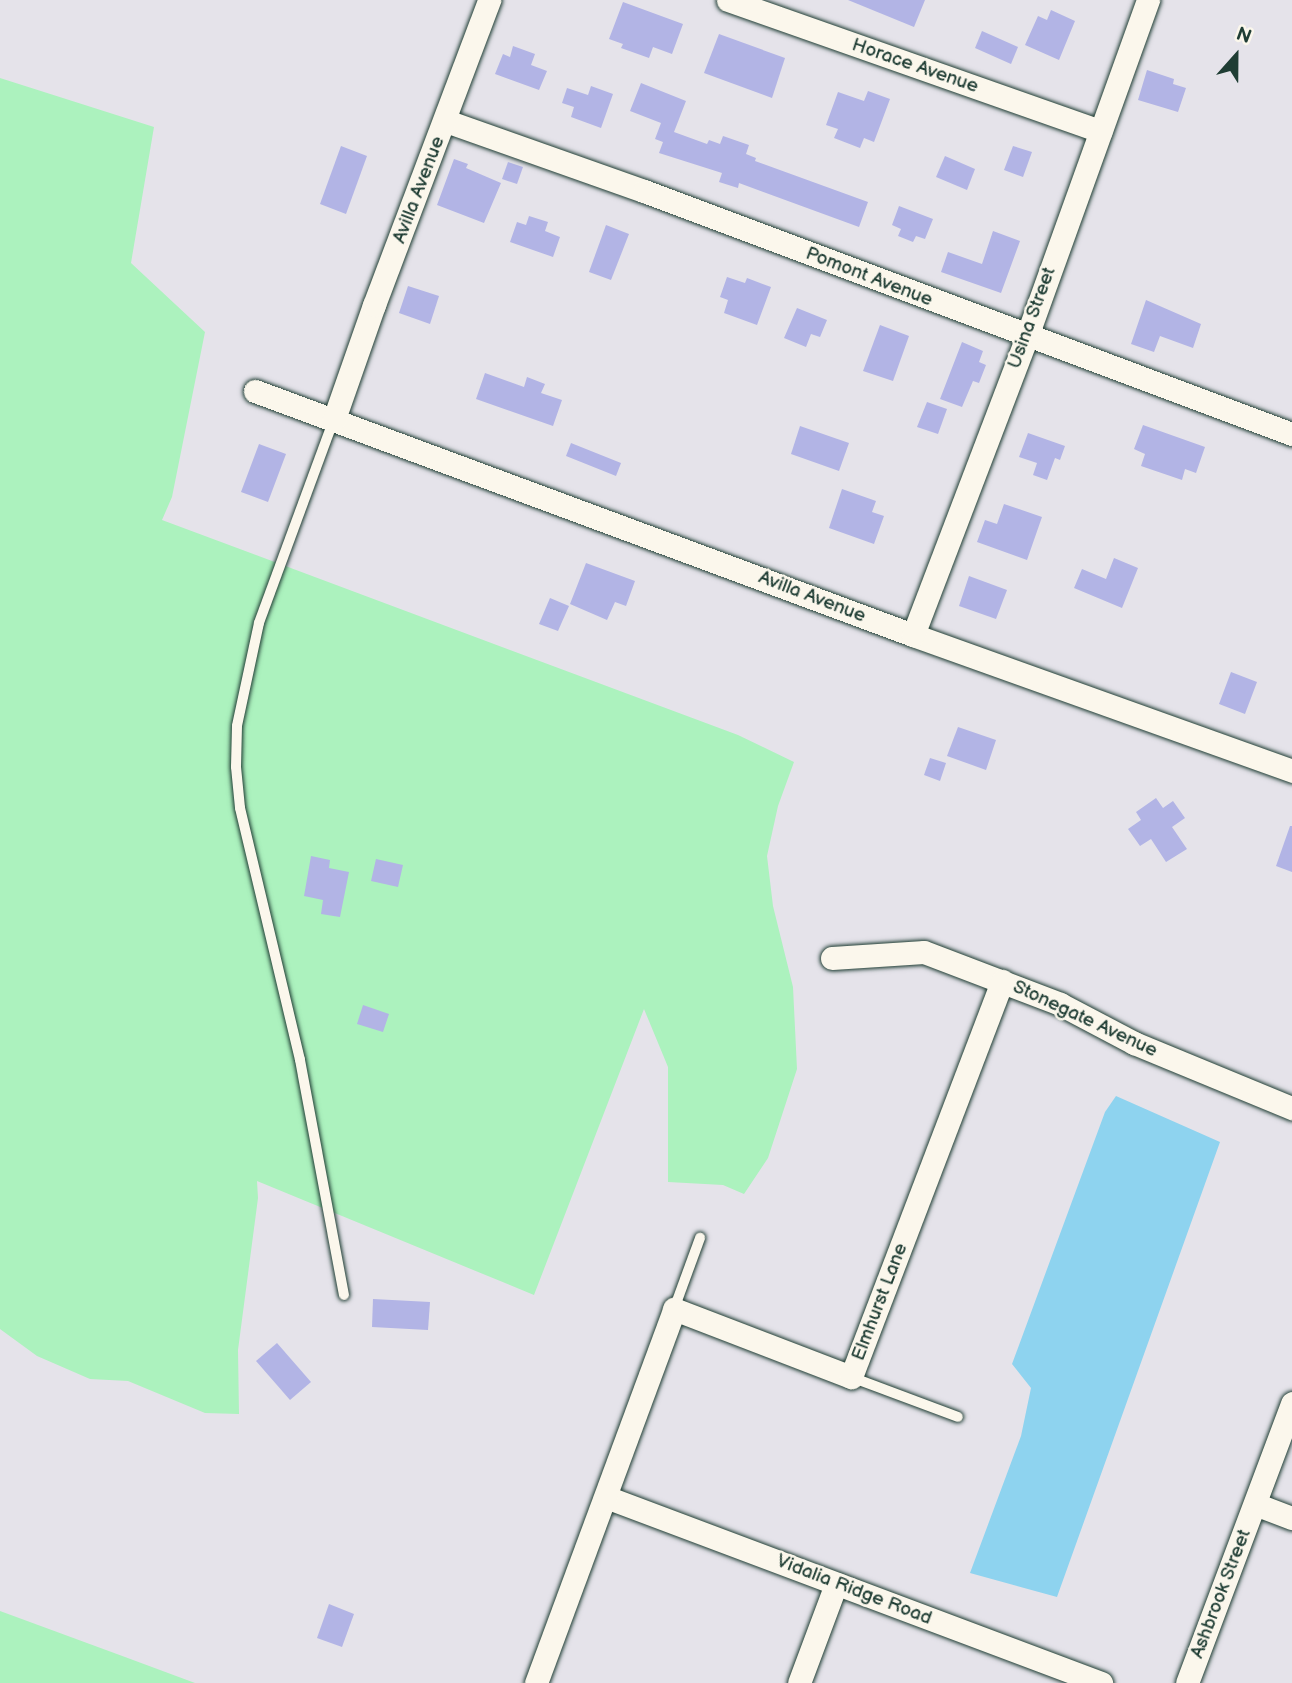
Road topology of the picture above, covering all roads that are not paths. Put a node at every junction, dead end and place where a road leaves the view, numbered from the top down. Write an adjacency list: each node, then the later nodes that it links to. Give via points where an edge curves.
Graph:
1 (489, 0): 4 (street, Avilla Avenue)
2 (728, 0): 5 (street, Horace Avenue)
3 (1148, 0): 5 (street, Usina Street)
4 (446, 121): 6 (street, Pomont Avenue); 8 (street, Avilla Avenue)
5 (1101, 131): 6 (street, Usina Street)
6 (1027, 336): 9 (street, Pomont Avenue); 10 (street, Usina Street)
7 (255, 391): 8 (street, Avilla Avenue)
8 (334, 419): 10 (street, Avilla Avenue); 16 (lane, via 258,623 237,726 236,767 240,808 300,1060)
9 (1292, 434)
10 (913, 635): 11 (street, Avilla Avenue)
11 (1292, 771)
12 (832, 958): 13 (street, Stonegate Avenue, via 924,952)
13 (1002, 981): 14 (street, Stonegate Avenue, via 1060,1004 1134,1043); 18 (street, Elmhurst Lane)
14 (1292, 1108)
15 (700, 1238): 17 (lane)
16 (344, 1294)
17 (674, 1309): 18 (street, Elmhurst Lane); 21 (street)
18 (851, 1377): 20 (lane)
19 (1292, 1404): 22 (street)
20 (958, 1417)
21 (606, 1497): 24 (street, Vidalia Ridge Road); 25 (street)
22 (1255, 1504): 23 (street); 28 (street, Ashbrook Street)
23 (1292, 1518)
24 (836, 1584): 26 (street); 27 (street, Vidalia Ridge Road)
25 (536, 1683)
26 (799, 1683)
27 (1101, 1683)
28 (1187, 1683)

